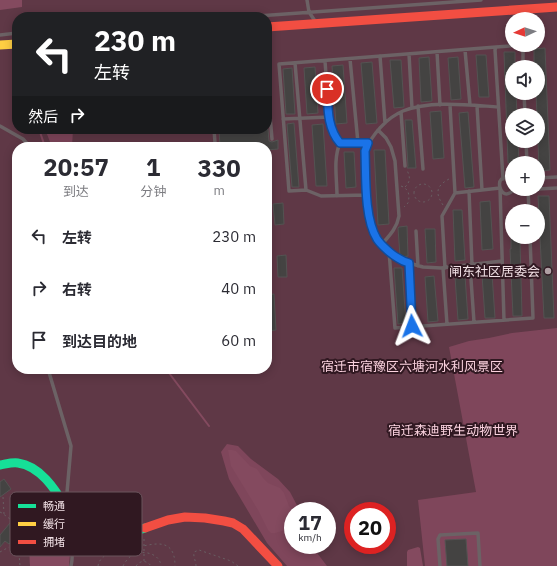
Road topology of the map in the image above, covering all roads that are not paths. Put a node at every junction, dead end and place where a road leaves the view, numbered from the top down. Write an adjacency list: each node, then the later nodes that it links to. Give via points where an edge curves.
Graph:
1 (307, 0): 4 (lane)
2 (481, 0): 4 (lane)
3 (557, 7): 6 (street)
4 (309, 12): 5 (lane); 6 (lane)
5 (272, 15)
6 (317, 24): 7 (street)
7 (272, 27)
8 (12, 34): 9 (lane)
9 (0, 35)
10 (12, 44): 11 (street)
11 (0, 45)
12 (496, 47): 13 (lane); 18 (lane, via 523,45); 26 (lane)
13 (465, 50): 14 (lane); 23 (lane)
14 (437, 52): 15 (lane); 21 (lane)
15 (409, 54): 16 (lane); 27 (lane)
16 (380, 56): 17 (lane); 32 (lane)
17 (350, 59): 19 (lane); 41 (lane)
18 (523, 60)
19 (325, 61): 20 (lane); 29 (lane)
20 (296, 63): 30 (lane); 31 (lane, via 279,64)
21 (440, 105): 22 (lane); 24 (lane)
22 (450, 105): 23 (lane); 54 (lane)
23 (470, 105): 25 (lane)
24 (418, 106): 27 (lane); 44 (lane)
25 (477, 106): 26 (lane); 52 (lane)
26 (498, 107): 47 (lane)
27 (412, 108): 28 (lane)
28 (401, 112): 32 (lane); 43 (lane)
29 (329, 117): 30 (lane); 40 (lane, via 333,134)
30 (300, 118): 31 (lane); 51 (lane)
31 (283, 119): 51 (lane, via 289,191)
32 (385, 123): 34 (lane)
33 (0, 126): 35 (lane)
34 (378, 130): 42 (lane); 59 (lane, via 392,147 398,210 398,223)
35 (12, 133)
36 (13, 134): 39 (lane)
37 (272, 134): 38 (lane)
38 (272, 139)
39 (25, 142)
40 (340, 143): 41 (lane); 57 (lane, via 336,159)
41 (358, 143): 42 (lane)
42 (368, 143): 56 (lane, via 365,151)
43 (405, 166)
44 (423, 169)
45 (557, 177): 46 (lane)
46 (545, 178)
47 (503, 179): 48 (lane, via 499,183)
48 (500, 188): 52 (lane); 55 (lane); 62 (lane)
49 (557, 188): 50 (lane)
50 (545, 189)
51 (306, 190): 57 (lane, via 321,196)
52 (482, 190): 53 (lane)
53 (469, 191): 54 (lane); 64 (lane)
54 (455, 193): 66 (lane, via 442,216)
55 (505, 193)
56 (367, 195): 57 (lane); 59 (lane, via 372,228)
57 (337, 196)
58 (416, 231): 65 (lane)
59 (382, 244): 61 (lane)
60 (530, 244): 67 (lane, via 533,318)
61 (389, 251): 63 (lane); 70 (lane, via 395,328)
62 (502, 261): 64 (lane); 67 (lane)
63 (409, 263): 65 (lane); 70 (lane)
64 (471, 265): 66 (lane); 68 (lane)
65 (418, 266): 66 (lane)
66 (444, 268): 69 (lane)
67 (504, 320): 68 (lane)
68 (474, 322): 69 (lane)
69 (447, 324): 70 (lane)
70 (412, 326)
71 (50, 374): 74 (lane, via 72,446)
72 (0, 465): 73 (street, via 27,465 39,473)
73 (55, 492)
74 (68, 492)
75 (142, 529): 78 (street, via 168,520 188,517 226,521 241,527)
76 (73, 556): 77 (lane)
77 (71, 566)
78 (278, 566)
79 (440, 566): 80 (lane, via 440,535 478,533)
80 (480, 566)

